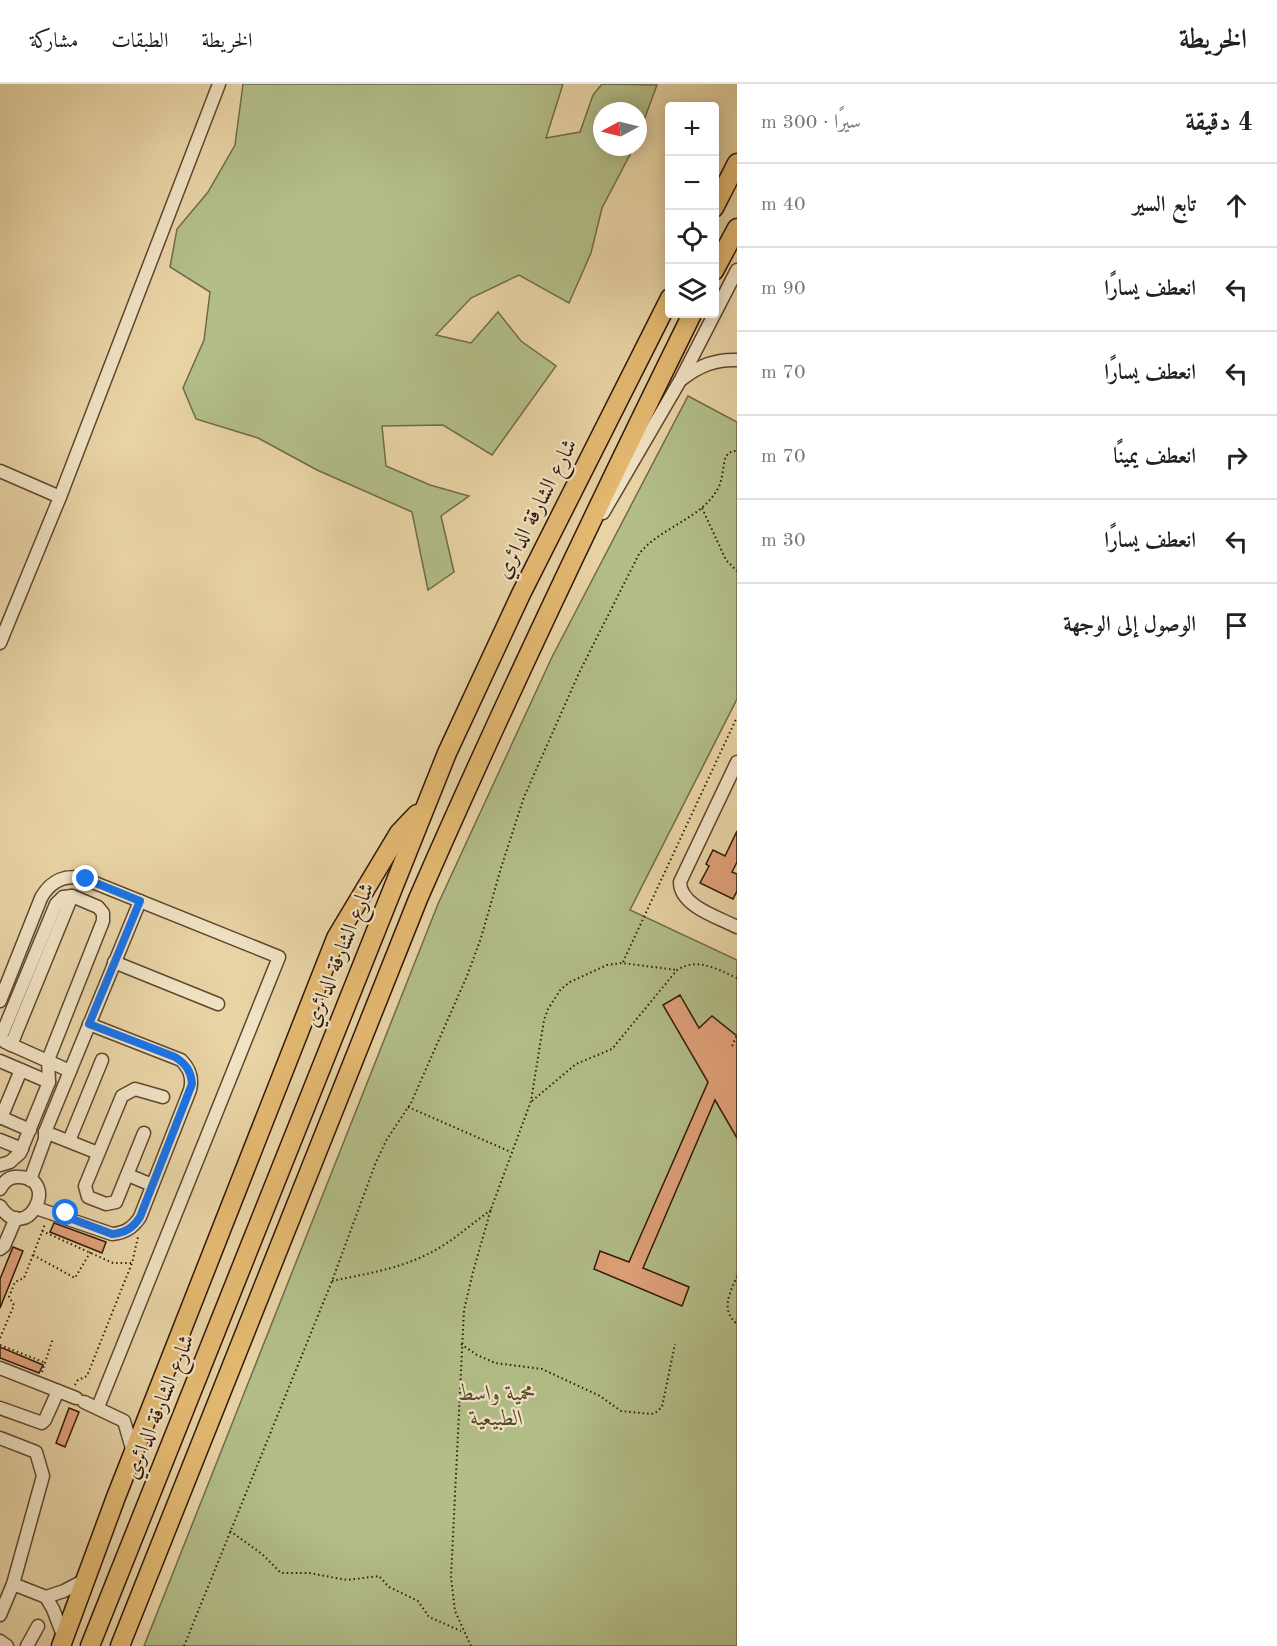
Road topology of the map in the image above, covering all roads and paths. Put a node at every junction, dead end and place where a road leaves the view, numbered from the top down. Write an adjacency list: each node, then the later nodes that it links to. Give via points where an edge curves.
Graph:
1 (219, 84): 13 (street)
2 (737, 163): 3 (highway)
3 (719, 198)
4 (737, 228): 5 (highway)
5 (718, 264)
6 (737, 270): 10 (street)
7 (665, 306): 22 (highway, شارع الشارقة الدائري, via 501,636)
8 (690, 318): 15 (highway)
9 (737, 360): 10 (street, via 711,362)
10 (681, 380): 15 (street, via 612,500)
11 (737, 451): 14 (path, via 726,456 721,482)
12 (0, 471): 13 (street)
13 (60, 497): 17 (street)
14 (702, 507): 16 (path, via 726,560); 43 (path, via 639,554 579,673 524,797 467,976)
15 (581, 544): 100 (highway, via 418,899)
16 (737, 571)
17 (0, 643)
18 (737, 717): 26 (path)
19 (737, 762): 20 (street)
20 (724, 788): 21 (street); 24 (street, via 681,875 680,888 686,900)
21 (737, 794)
22 (425, 806): 84 (highway, via 399,833 336,938); 99 (highway, شارع الشارقة الدائري)
23 (140, 901): 25 (street); 29 (street, via 77,877 59,879 41,898); 82 (street, via 279,957)
24 (737, 927)
25 (114, 962): 30 (street); 31 (street)
26 (622, 963): 27 (path); 42 (path, via 607,965 570,982 553,1000 544,1020)
27 (677, 970): 28 (path, via 700,963); 42 (path, via 612,1049 576,1064)
28 (737, 978)
29 (0, 1000)
30 (218, 1004)
31 (89, 1024): 39 (street); 56 (street, via 175,1057 190,1071 190,1090)
32 (737, 1035): 34 (path)
33 (4, 1041): 35 (street); 35 (street, via 56,903 72,896 98,907 104,918)
34 (732, 1046)
35 (48, 1060): 39 (street); 40 (street)
36 (102, 1060): 49 (street)
37 (0, 1061): 38 (street)
38 (21, 1070): 40 (street); 44 (street)
39 (70, 1071): 46 (street)
40 (49, 1082): 45 (street)
41 (163, 1097): 52 (street, via 141,1090 125,1093)
42 (531, 1101): 51 (path)
43 (408, 1107): 51 (path); 71 (path, via 376,1162)
44 (1, 1118): 45 (street)
45 (30, 1130): 50 (street)
46 (45, 1132): 49 (street); 55 (street)
47 (144, 1133): 54 (street)
48 (0, 1140): 50 (street)
49 (69, 1141): 52 (street)
50 (22, 1149): 53 (street, via 14,1159)
51 (511, 1152): 59 (path)
52 (98, 1153): 54 (street, via 85,1186 88,1197 113,1204)
53 (0, 1165)
54 (128, 1175): 56 (street)
55 (26, 1178): 57 (street, via 10,1178); 58 (street, via 38,1189)
56 (152, 1185): 63 (street)
57 (0, 1187)
58 (38, 1205): 60 (street, via 28,1216); 61 (street); 62 (street, via 66,1213)
59 (491, 1209): 71 (path, via 431,1252 410,1262); 75 (path, via 468,1291)
60 (8, 1213): 65 (street); 66 (street, via 5,1244)
61 (50, 1213): 62 (street); 64 (path)
62 (72, 1219): 63 (street, via 112,1234 126,1232)
63 (136, 1223): 69 (path, via 138,1242)
64 (42, 1231): 67 (path); 68 (path)
65 (0, 1240)
66 (0, 1249)
67 (91, 1251): 68 (path, via 75,1278); 69 (path, via 113,1263)
68 (32, 1255): 73 (path, via 24,1278 15,1282 9,1297 14,1305)
69 (132, 1263): 81 (path, via 87,1376 77,1381)
70 (737, 1276): 72 (path, via 727,1302 729,1314)
71 (332, 1281): 88 (path)
72 (737, 1324)
73 (0, 1338)
74 (53, 1338): 78 (path)
75 (461, 1344): 76 (path, via 495,1363 543,1369 600,1396 621,1411 651,1414 662,1407); 94 (path, via 451,1577 455,1611)
76 (675, 1344)
77 (0, 1345): 78 (path)
78 (45, 1363): 80 (path)
79 (0, 1368): 80 (street)
80 (39, 1384): 81 (street)
81 (72, 1397): 82 (street); 83 (street, via 42,1423)
82 (98, 1407): 85 (street)
83 (0, 1408)
84 (150, 1411): 85 (street); 87 (highway)
85 (124, 1421): 87 (street)
86 (0, 1438): 90 (street, via 36,1452 43,1476)
87 (134, 1453): 89 (highway)
88 (230, 1532): 94 (path, via 281,1573 347,1580 380,1576 389,1587 418,1601 429,1617); 101 (path)
89 (85, 1580): 91 (street); 96 (highway)
90 (13, 1584): 91 (street); 92 (street)
91 (46, 1597): 96 (street)
92 (0, 1615)
93 (38, 1626): 98 (street)
94 (463, 1631): 102 (path)
95 (0, 1641): 97 (street)
96 (62, 1642)
97 (8, 1646)
98 (27, 1646)
99 (90, 1646)
100 (120, 1646)
101 (184, 1646)
102 (471, 1646)

